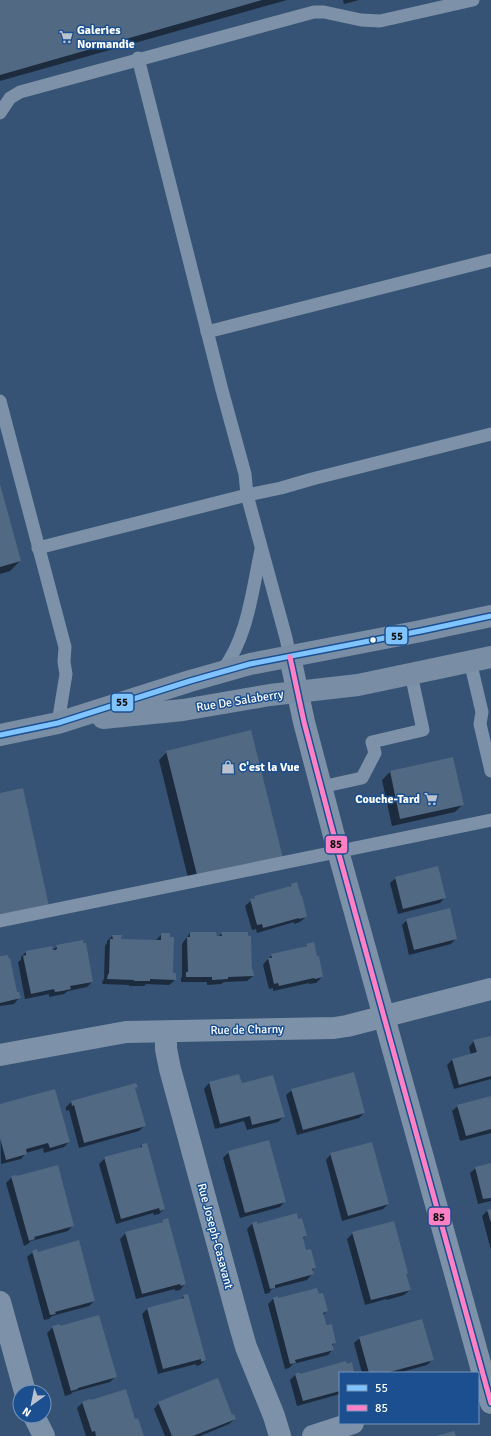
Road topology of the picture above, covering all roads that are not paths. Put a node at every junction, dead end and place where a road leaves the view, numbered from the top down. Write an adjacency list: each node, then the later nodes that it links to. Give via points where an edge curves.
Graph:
1 (473, 0): 2 (lane, via 380,21 314,12)
2 (138, 58): 3 (lane, via 20,92 10,98); 5 (lane)
3 (0, 113)
4 (491, 260): 5 (lane)
5 (207, 332): 8 (lane, via 245,474)
6 (0, 401): 9 (lane)
7 (491, 434): 8 (lane)
8 (247, 495): 9 (lane); 10 (lane)
9 (38, 548): 18 (lane, via 65,647 66,674)
10 (262, 549): 12 (lane); 15 (lane, via 242,635 234,654)
11 (491, 616): 12 (main road, Rue De Salaberry)
12 (290, 657): 15 (main road, Rue De Salaberry); 17 (street)
13 (491, 657): 14 (main road, Rue De Salaberry)
14 (470, 661): 16 (main road, Rue De Salaberry); 20 (lane, via 482,712 480,724)
15 (222, 671): 18 (main road, Rue De Salaberry)
16 (412, 674): 17 (main road, Rue De Salaberry, via 358,685); 21 (lane, via 423,730 372,742 375,753 362,778)
17 (297, 691): 18 (main road, Rue De Salaberry, via 183,710); 21 (street)
18 (58, 723): 19 (main road, Rue De Salaberry)
19 (0, 734)
20 (491, 771)
21 (321, 787): 23 (street)
22 (491, 820): 23 (lane)
23 (338, 851): 24 (lane); 26 (street)
24 (0, 921)
25 (491, 989): 26 (street, Rue de Charny)
26 (384, 1017): 27 (street, Rue de Charny, via 323,1029); 30 (street)
27 (166, 1032): 28 (street, Rue de Charny, via 111,1034); 37 (street, Rue Joseph-Casavant, via 170,1069 240,1326)
28 (0, 1056)
29 (0, 1302): 32 (street)
30 (478, 1372)
31 (481, 1382): 33 (street)
32 (23, 1384)
33 (491, 1403)
34 (38, 1424): 36 (street)
35 (350, 1424): 38 (street)
36 (44, 1436)
37 (280, 1436)
38 (314, 1436)

